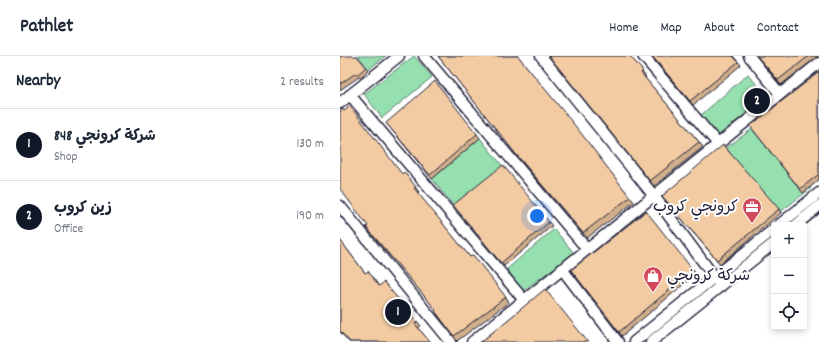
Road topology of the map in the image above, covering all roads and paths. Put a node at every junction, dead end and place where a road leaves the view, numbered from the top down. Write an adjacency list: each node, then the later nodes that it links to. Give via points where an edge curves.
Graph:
1 (399, 56): 8 (street)
2 (424, 56): 19 (street)
3 (541, 56): 12 (street)
4 (643, 56): 10 (street)
5 (749, 56): 7 (street)
6 (819, 63): 7 (street)
7 (780, 94): 10 (street)
8 (350, 95): 9 (street); 23 (street)
9 (340, 103)
10 (718, 144): 12 (street)
11 (819, 193): 15 (street)
12 (654, 196): 19 (street); 21 (street)
13 (340, 206): 24 (street)
14 (819, 206): 16 (street)
15 (783, 222)
16 (800, 222)
17 (771, 231): 21 (street)
18 (771, 245): 22 (street)
19 (587, 249): 20 (street)
20 (562, 269): 23 (street); 26 (street)
21 (714, 277): 22 (street); 27 (street)
22 (721, 286): 28 (street)
23 (524, 300): 25 (street)
24 (451, 342)
25 (472, 342)
26 (618, 342)
27 (634, 342)
28 (651, 342)

